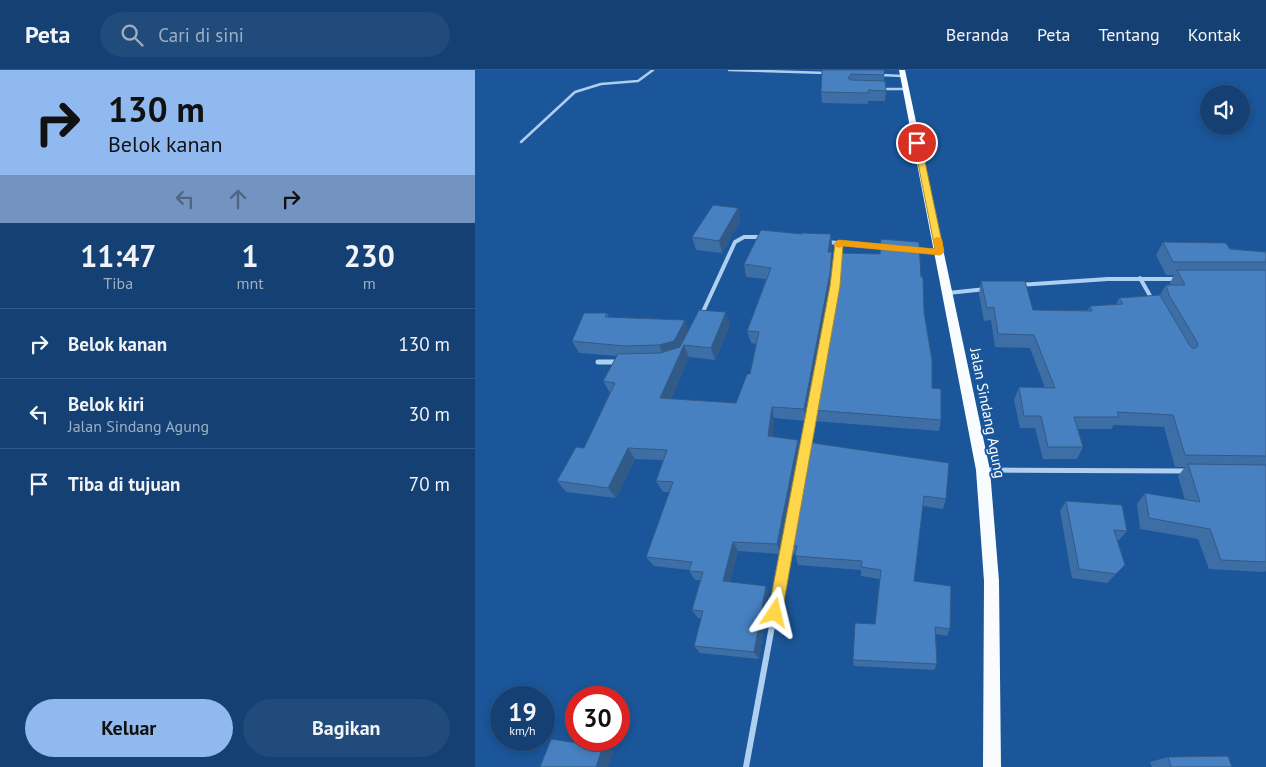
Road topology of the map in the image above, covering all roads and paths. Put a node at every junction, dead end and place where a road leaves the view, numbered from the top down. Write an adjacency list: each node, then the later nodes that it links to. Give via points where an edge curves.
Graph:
1 (653, 70): 8 (lane, via 638,81 601,84 575,92)
2 (729, 70): 3 (lane)
3 (827, 73)
4 (903, 73): 5 (lane); 7 (main road, Jalan Sindang Agung)
5 (875, 75)
6 (878, 89): 7 (lane)
7 (906, 89): 14 (main road, Jalan Sindang Agung)
8 (521, 142)
9 (770, 238): 21 (street, via 744,237 735,242)
10 (819, 241): 11 (street)
11 (839, 243): 12 (street); 26 (street, via 835,286)
12 (894, 248)
13 (903, 249): 14 (street)
14 (940, 252): 19 (main road, Jalan Sindang Agung)
15 (1140, 278): 16 (street); 17 (street); 20 (street)
16 (1182, 279)
17 (1017, 286)
18 (987, 288): 19 (street)
19 (948, 292): 24 (main road, Jalan Sindang Agung)
20 (1158, 310)
21 (698, 322)
22 (598, 362): 23 (street)
23 (627, 362)
24 (983, 470): 25 (street); 27 (main road, Jalan Sindang Agung, via 990,520 993,594)
25 (1198, 471)
26 (746, 767)
27 (992, 767)

